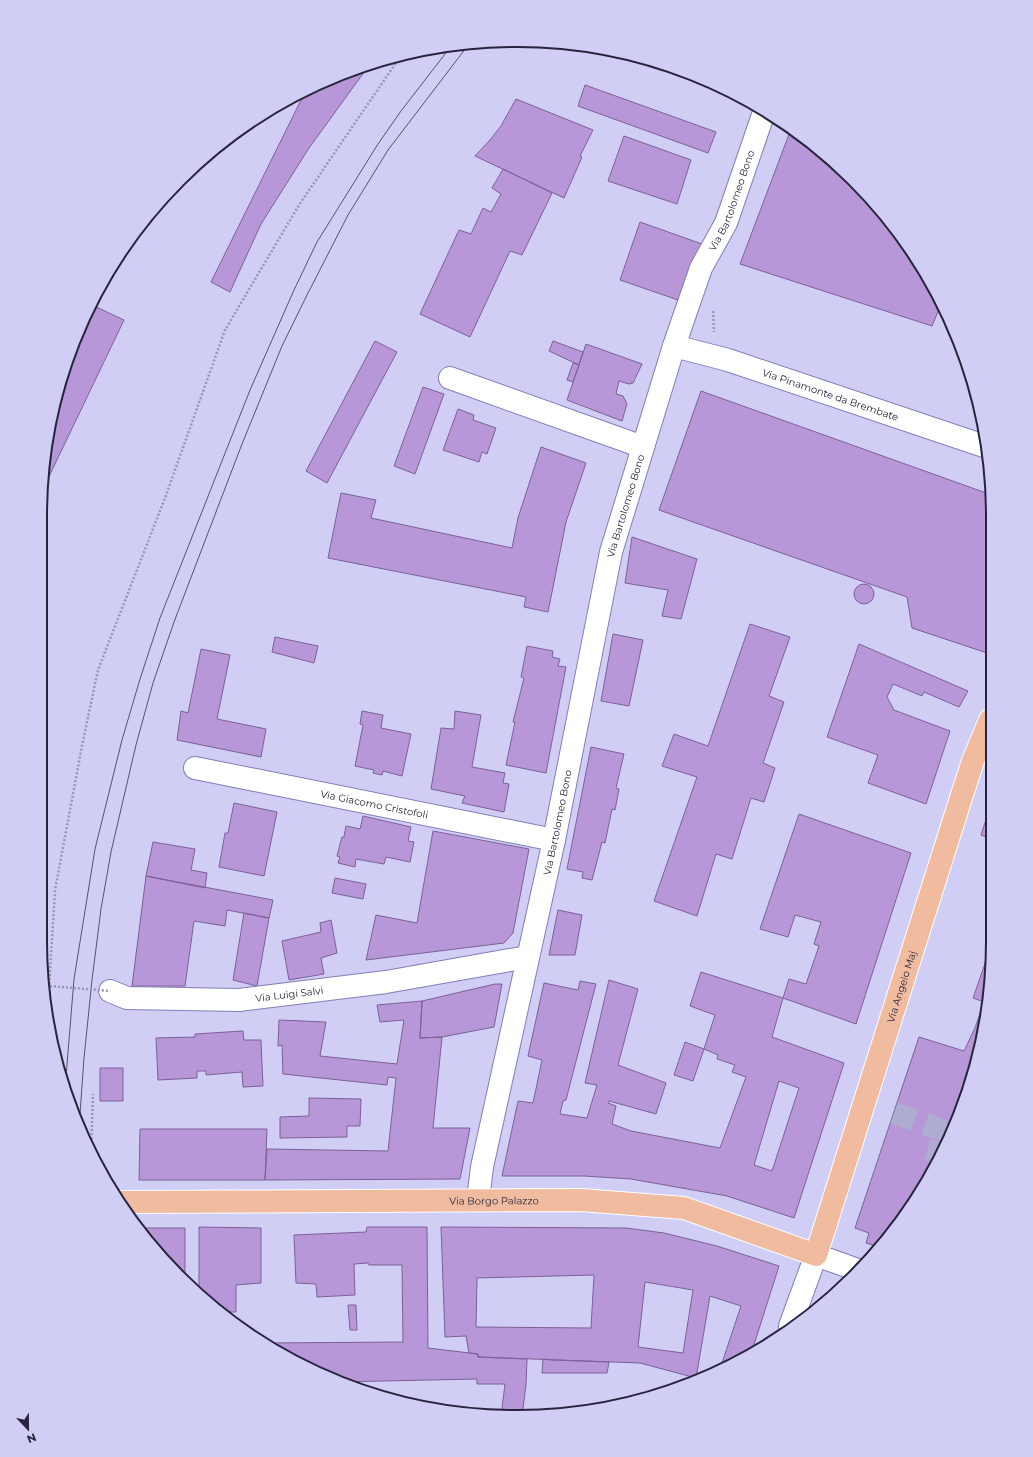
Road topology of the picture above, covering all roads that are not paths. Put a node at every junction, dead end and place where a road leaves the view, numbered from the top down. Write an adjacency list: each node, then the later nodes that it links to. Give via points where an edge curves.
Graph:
1 (762, 117): 2 (street, Via Bartolomeo Bono, via 726,223 701,268)
2 (674, 346): 4 (street, Via Pinamonte da Brembate, via 705,353); 5 (street, Via Bartolomeo Bono)
3 (450, 378): 5 (street, Via Bartolomeo Bono)
4 (980, 445)
5 (643, 447): 8 (street, Via Bartolomeo Bono, via 611,552)
6 (986, 730): 13 (main road, Via Angelo Maj, via 968,776)
7 (195, 768): 8 (street, Via Giacomo Cristofoli)
8 (554, 840): 9 (street, Via Bartolomeo Bono)
9 (527, 957): 10 (street, Via Luigi Salvi, via 386,982 239,1000 127,998); 11 (street, Via Bartolomeo Bono, via 482,1167)
10 (110, 991)
11 (478, 1200): 12 (main road, Via Borgo Palazzo); 13 (main road, Via Borgo Palazzo, via 581,1200 684,1208)
12 (127, 1202)
13 (816, 1255): 14 (street, Via Borgo Palazzo); 15 (street)
14 (852, 1268)
15 (792, 1320)

